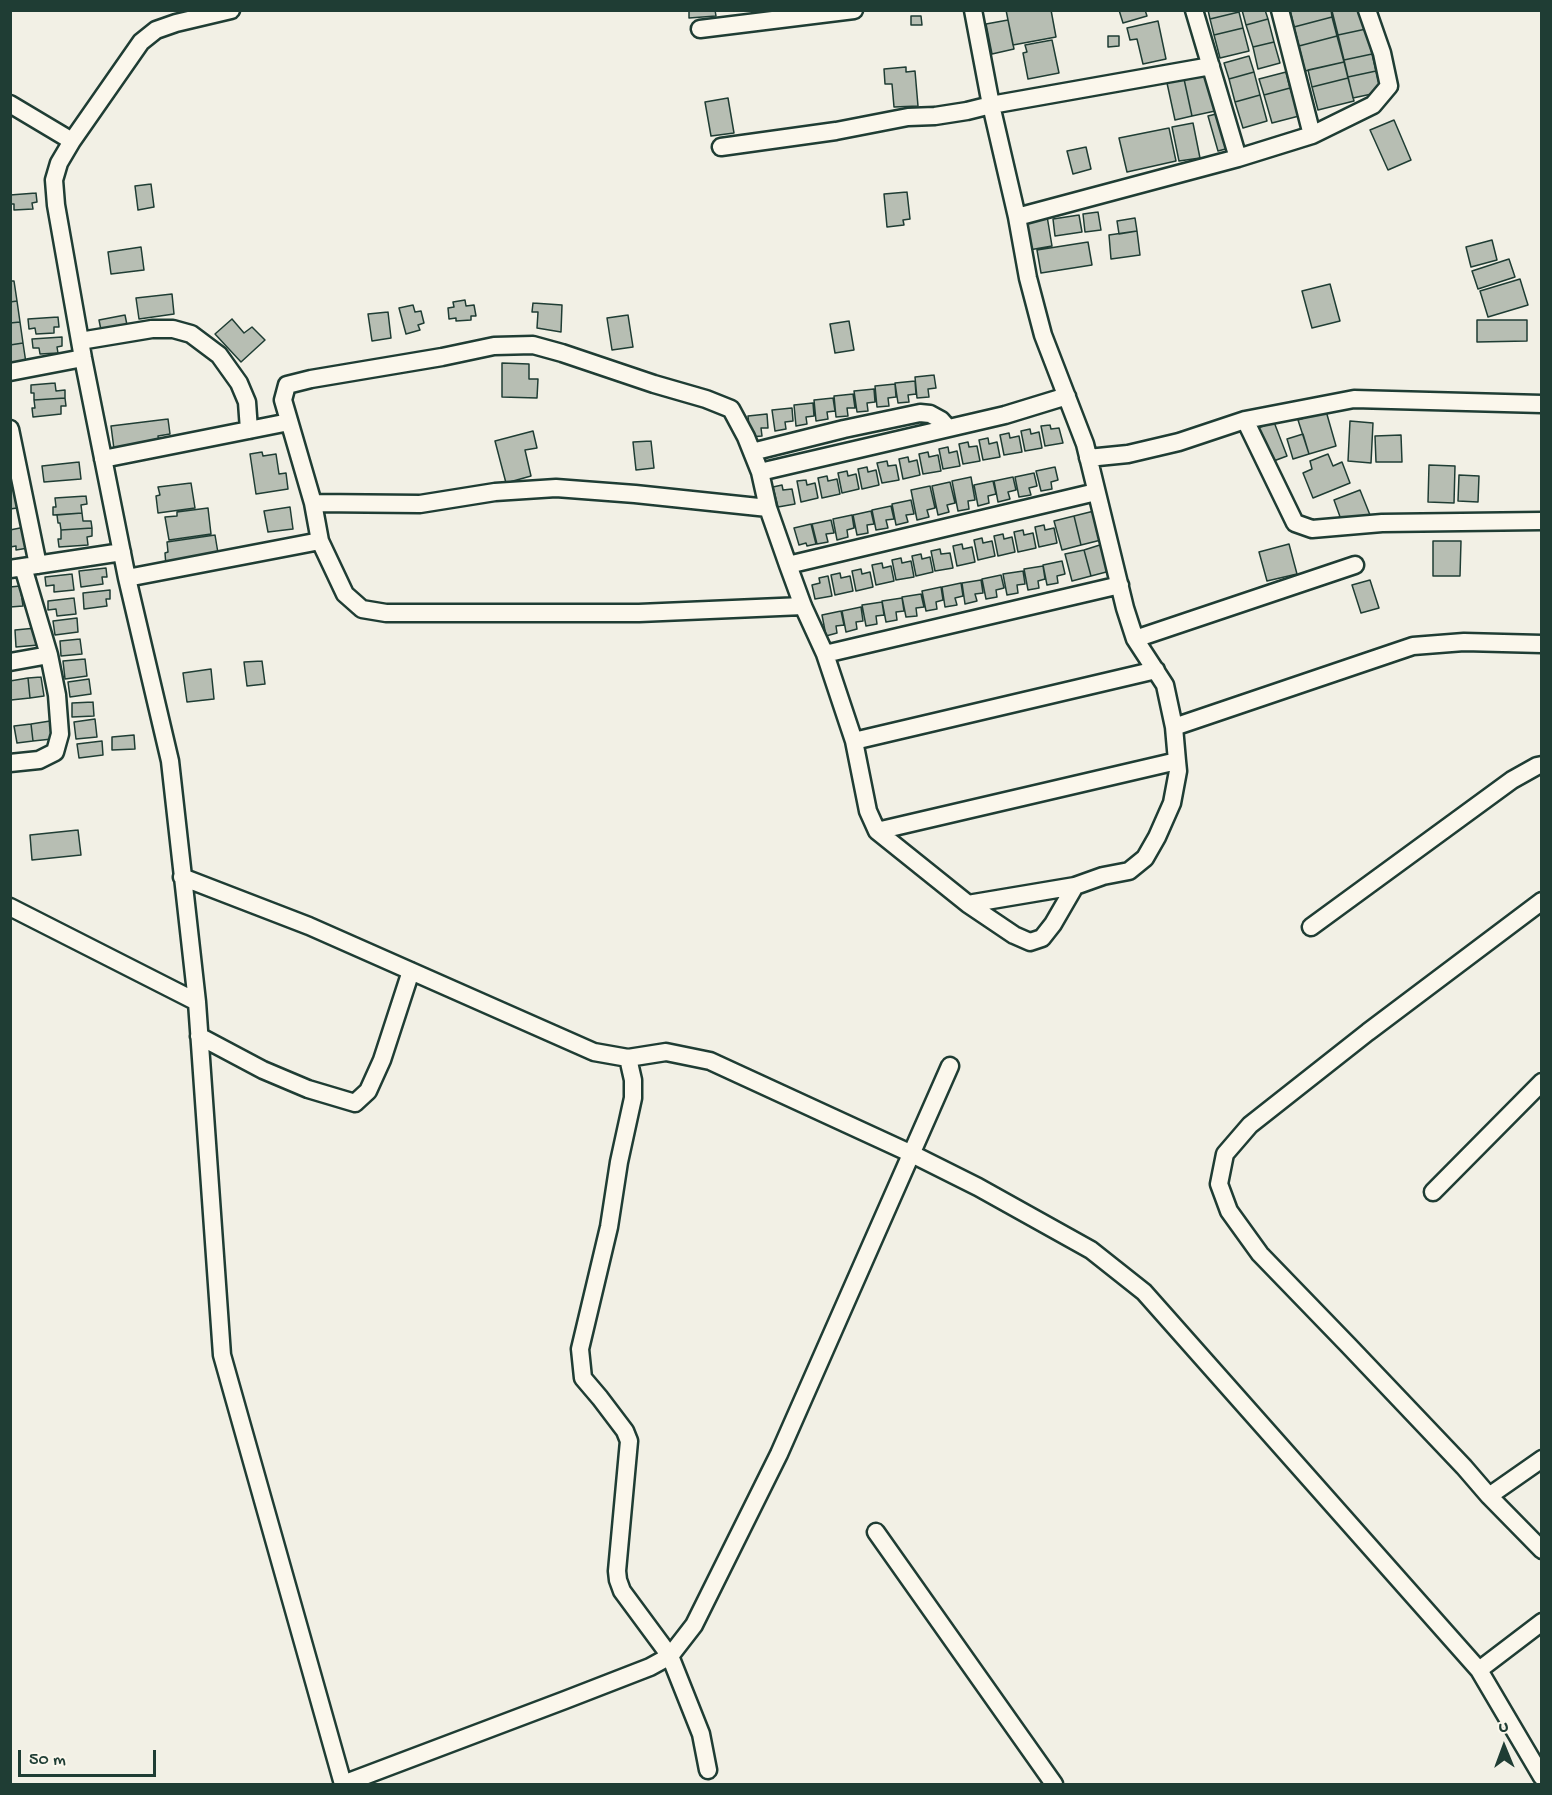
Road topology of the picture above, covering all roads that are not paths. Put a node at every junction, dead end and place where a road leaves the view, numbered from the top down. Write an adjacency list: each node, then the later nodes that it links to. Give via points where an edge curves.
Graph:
1 (231, 10): 12 (street, via 156,30 141,42)
2 (854, 10): 7 (street)
3 (973, 10): 10 (street)
4 (1194, 10): 8 (street)
5 (1280, 10): 11 (street)
6 (1367, 10): 11 (street, via 1389,86 1373,105)
7 (699, 29)
8 (1211, 66): 10 (street); 14 (street)
9 (10, 105): 12 (street)
10 (991, 105): 13 (street); 15 (street)
11 (1312, 135): 14 (street)
12 (72, 141): 16 (street, via 54,180)
13 (721, 147)
14 (1238, 158): 15 (street)
15 (1017, 217): 19 (street, via 1043,335)
16 (80, 341): 17 (street); 25 (street, via 152,329 191,334 219,355 239,382 247,402)
17 (82, 358): 18 (street); 28 (street)
18 (10, 372)
19 (1066, 396): 23 (street); 27 (street)
20 (1542, 404): 21 (street, via 1354,399)
21 (1245, 420): 27 (street, via 1168,445); 34 (street, via 1295,523 1312,529 1382,523)
22 (289, 422): 25 (street); 26 (street, via 283,400 287,385 494,346 533,345 731,409); 32 (street)
23 (948, 428): 26 (street, via 930,414 920,413); 30 (street)
24 (10, 429): 29 (street)
25 (249, 430): 28 (street)
26 (752, 452): 30 (street)
27 (1088, 458): 31 (street)
28 (103, 459): 36 (street)
29 (15, 470): 39 (street)
30 (760, 472): 33 (street)
31 (1096, 492): 38 (street); 41 (street)
32 (313, 503): 33 (street, via 420,504 495,492 556,488); 35 (street)
33 (768, 508): 38 (street)
34 (1542, 521)
35 (320, 541): 40 (street); 42 (street, via 345,594 362,609 386,613 639,614)
36 (122, 552): 39 (street); 40 (street)
37 (1355, 565): 43 (street)
38 (788, 566): 42 (street)
39 (24, 567): 46 (street)
40 (127, 578): 55 (street, via 170,761)
41 (1120, 585): 43 (street); 45 (street)
42 (804, 606): 45 (street)
43 (1135, 639): 48 (street)
44 (1542, 644): 49 (street, via 1464,642 1413,646)
45 (825, 654): 50 (street)
46 (49, 655): 47 (street); 52 (street, via 60,734 55,752 39,760)
47 (10, 662)
48 (1156, 670): 49 (street, via 1166,685); 50 (street)
49 (1174, 727): 51 (street)
50 (854, 741): 54 (street, via 868,811)
51 (1177, 761): 54 (street); 56 (street, via 1172,803 1146,858 1128,871)
52 (10, 763)
53 (1542, 765): 60 (street, via 1512,780)
54 (877, 831): 59 (street)
55 (182, 877): 61 (street); 62 (street)
56 (1075, 885): 59 (street); 59 (street, via 1042,938 1030,942)
57 (1542, 901): 70 (street, via 1251,1125 1225,1154 1219,1184 1229,1211 1260,1254)
58 (11, 904): 62 (street)
59 (968, 904)
60 (1311, 927)
61 (411, 971): 63 (street, via 369,1091 355,1103 263,1070); 64 (street, via 594,1052)
62 (197, 1002): 63 (street)
63 (199, 1036): 78 (street, via 222,1355)
64 (628, 1058): 67 (street, via 666,1052 710,1061); 74 (street, via 633,1098 609,1227 580,1350 583,1378 629,1441 618,1580)
65 (950, 1065): 67 (street)
66 (1542, 1082): 68 (street)
67 (912, 1154): 74 (street, via 779,1454 694,1625); 75 (street, via 1091,1250 1144,1292)
68 (1433, 1192)
69 (1542, 1459): 70 (street)
70 (1489, 1496): 72 (street)
71 (876, 1532): 79 (street)
72 (1542, 1550)
73 (1542, 1622): 75 (street)
74 (670, 1656): 76 (street, via 701,1734); 78 (street)
75 (1479, 1670): 77 (street)
76 (708, 1770)
77 (1542, 1777)
78 (343, 1784)
79 (1054, 1785)

